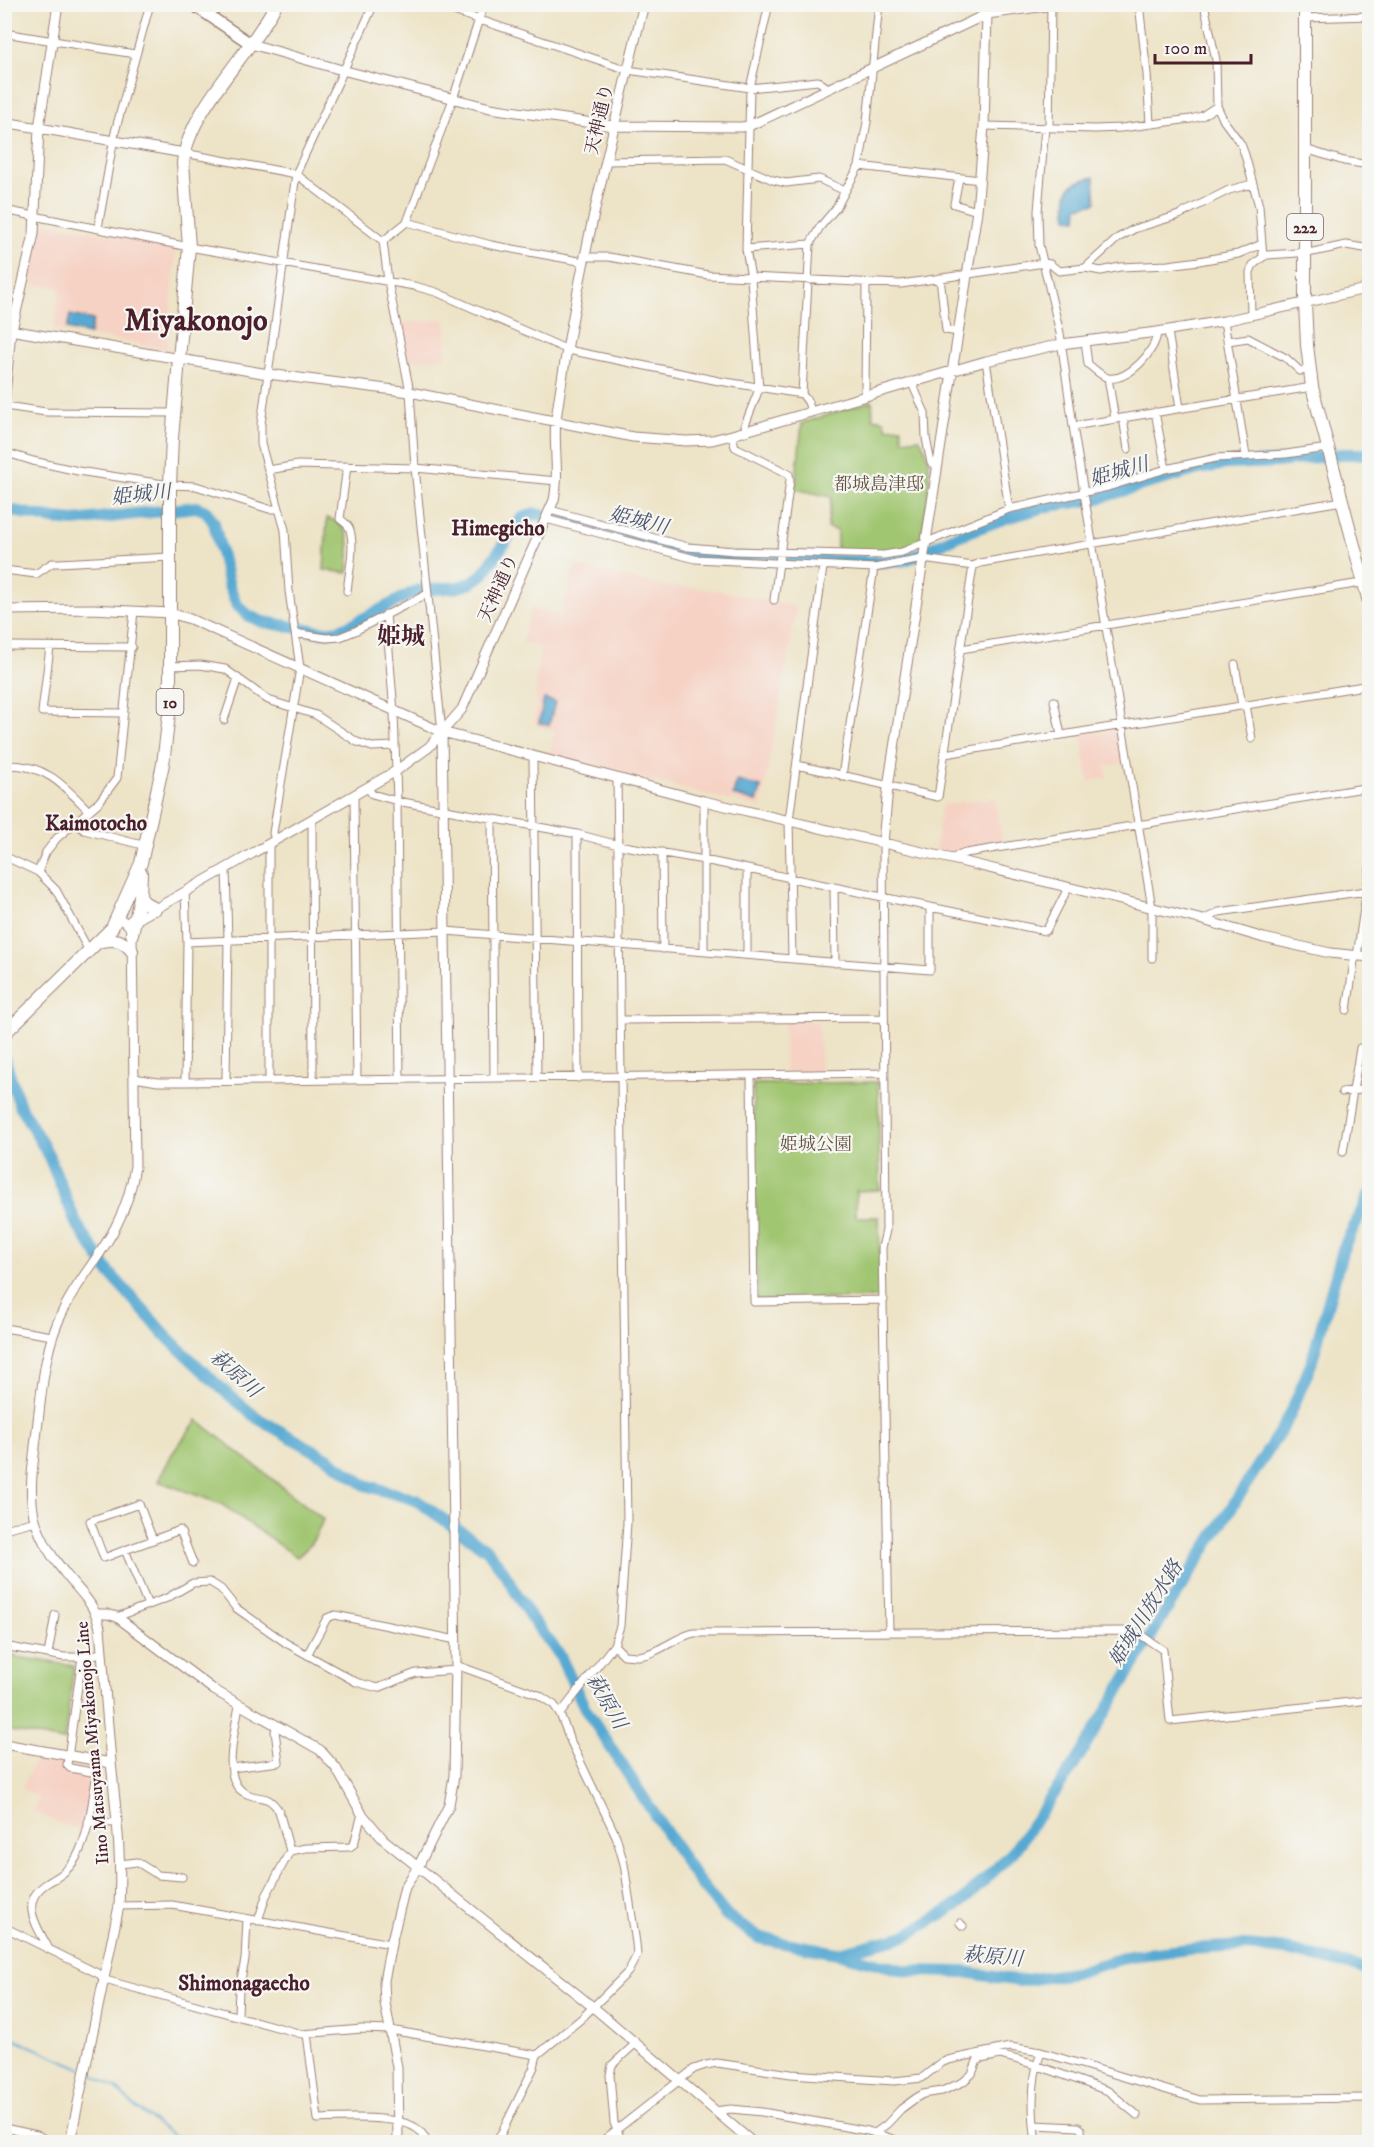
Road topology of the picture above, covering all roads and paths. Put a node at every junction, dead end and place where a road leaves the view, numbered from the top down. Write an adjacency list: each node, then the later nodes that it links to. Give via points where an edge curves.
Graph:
1 (58, 4): 22 (street)
2 (150, 4): 24 (street)
3 (192, 4): 23 (main road)
4 (267, 4): 23 (highway, 10)
5 (276, 4): 23 (highway, 10)
6 (374, 4): 26 (street)
7 (433, 4): 20 (street)
8 (484, 4): 20 (street)
9 (644, 4): 27 (street, 天神通り)
10 (769, 4): 28 (street)
11 (879, 4): 25 (street)
12 (1062, 4): 16 (street)
13 (1139, 4): 33 (street)
14 (1203, 4): 31 (street, via 1215,60)
15 (1305, 4): 19 (highway, 222)
16 (1048, 6): 17 (street); 37 (street)
17 (988, 9): 25 (street); 36 (street)
18 (1370, 16): 19 (street)
19 (1305, 18): 40 (highway, 222)
20 (478, 20): 27 (street); 30 (street)
21 (4, 33): 22 (street)
22 (52, 40): 24 (street); 38 (street)
23 (251, 44): 26 (street); 41 (highway, 10, via 202,115)
24 (135, 54): 39 (street)
25 (873, 67): 29 (street); 44 (street)
26 (342, 70): 30 (street); 46 (street)
27 (628, 70): 28 (street); 34 (street, 天神通り)
28 (750, 88): 29 (street, via 818,81); 35 (street)
29 (828, 88): 35 (street)
30 (453, 99): 34 (street); 54 (street)
31 (1217, 106): 33 (street, via 1191,119); 49 (street, via 1241,144)
32 (4, 122): 38 (street)
33 (1150, 124): 37 (street, via 1095,129)
34 (613, 126): 35 (street); 42 (street, 天神通り)
35 (749, 126): 45 (street)
36 (984, 126): 37 (street); 48 (street)
37 (1047, 127): 66 (street, via 1037,220)
38 (39, 128): 39 (street); 53 (street)
39 (113, 141): 41 (street); 55 (street)
40 (1305, 149): 43 (street); 62 (highway, 222)
41 (184, 153): 46 (street); 59 (highway, 10)
42 (606, 161): 45 (street, via 725,159); 64 (street, 天神通り)
43 (1370, 165)
44 (859, 166): 47 (street); 50 (street)
45 (748, 168): 50 (street, via 773,180 786,183 819,179); 60 (street)
46 (296, 174): 56 (street); 65 (street)
47 (959, 178): 48 (street); 52 (street, via 954,204)
48 (980, 180): 52 (street)
49 (1252, 184): 58 (street); 67 (street, via 1134,229)
50 (845, 191): 57 (street)
51 (4, 210): 53 (street)
52 (977, 211): 68 (street)
53 (34, 215): 55 (street); 78 (street, via 34,234)
54 (406, 222): 56 (street); 64 (street, via 491,245)
55 (98, 228): 59 (street)
56 (383, 241): 72 (street)
57 (810, 244): 60 (street); 71 (street)
58 (1262, 244): 63 (street); 67 (street, via 1238,254 1199,261 1101,271)
59 (189, 247): 65 (street); 86 (highway, 10)
60 (746, 249): 69 (street)
61 (1370, 249): 62 (street, via 1346,245)
62 (1305, 252): 63 (street); 75 (highway, 222)
63 (1263, 257): 76 (street, via 1250,272)
64 (584, 259): 69 (street, via 609,257 708,275); 85 (street, 天神通り)
65 (283, 263): 72 (street); 90 (street)
66 (1044, 263): 67 (street, via 1059,272); 68 (street); 84 (street)
67 (1085, 268)
68 (968, 274): 70 (street); 80 (street)
69 (751, 278): 71 (street); 95 (street)
70 (940, 278): 73 (street, via 901,284); 80 (street, via 946,330)
71 (808, 279): 73 (street); 97 (street)
72 (388, 281): 85 (street, via 436,292); 96 (street)
73 (866, 283): 98 (street)
74 (1370, 288): 75 (street)
75 (1305, 303): 76 (street); 89 (highway, 222)
76 (1251, 315): 77 (street)
77 (1224, 321): 79 (street); 83 (street)
78 (8, 330): 86 (street); 91 (street)
79 (1168, 331): 81 (street); 100 (street)
80 (958, 332): 88 (street)
81 (1156, 332): 82 (street); 92 (street, via 1156,340 1138,364 1125,375)
82 (1085, 341): 84 (street); 92 (street, via 1086,360)
83 (1228, 341): 89 (street, via 1248,338 1286,358 1300,371); 99 (street)
84 (1061, 344): 87 (street); 106 (street)
85 (568, 350): 95 (street); 105 (street, 天神通り)
86 (178, 360): 90 (street); 103 (highway, 10)
87 (986, 361): 88 (street); 123 (street)
88 (952, 370): 93 (street); 114 (street)
89 (1309, 370): 94 (highway, 222)
90 (268, 374): 96 (street); 117 (street, via 261,424 261,444)
91 (5, 377): 103 (street, via 4,406 46,412)
92 (1108, 378): 104 (street)
93 (911, 381): 98 (street); 114 (street, via 925,413 931,463)
94 (1312, 387): 99 (street); 109 (highway, 222)
95 (759, 389): 97 (street); 107 (street, via 745,425)
96 (410, 392): 105 (street); 115 (street)
97 (802, 394): 101 (street)
98 (865, 395): 101 (street)
99 (1238, 399): 100 (street); 112 (street)
100 (1180, 408): 102 (street)
101 (811, 411): 107 (street)
102 (1155, 412): 104 (street); 116 (street)
103 (174, 413): 119 (highway, 10)
104 (1119, 419): 106 (street); 110 (street)
105 (556, 421): 108 (street, via 663,440 712,440); 118 (street, 天神通り)
106 (1073, 426): 120 (street)
107 (747, 431): 108 (street)
108 (732, 435): 127 (street, via 735,447 789,474)
109 (1328, 448): 112 (street); 121 (highway, 222)
110 (1128, 449)
111 (4, 452): 119 (street, via 78,471)
112 (1246, 456): 116 (street)
113 (347, 466): 115 (street); 117 (street, via 298,465); 136 (street, via 340,519 351,530)
114 (938, 466): 125 (street)
115 (415, 468): 118 (street); 137 (street)
116 (1166, 469): 120 (street)
117 (268, 470): 122 (street)
118 (557, 481): 124 (street, 天神通り)
119 (170, 485): 122 (street, via 196,486); 128 (highway, 10)
120 (1084, 493): 123 (street); 126 (street)
121 (1342, 501): 126 (street); 135 (highway, 222)
122 (279, 509): 145 (street, via 285,530)
123 (1009, 510): 125 (street)
124 (549, 513): 127 (street, via 688,547); 130 (street, via 695,559); 162 (street, 天神通り, via 476,682 462,709)
125 (926, 543): 127 (street, via 884,555); 129 (street)
126 (1092, 543): 132 (street); 144 (street)
127 (780, 552): 130 (street)
128 (170, 557): 134 (street, via 52,563 36,574); 142 (highway, 10)
129 (924, 559): 132 (street); 133 (street); 173 (street)
130 (779, 564): 131 (street); 138 (street)
131 (823, 567): 133 (street); 169 (street)
132 (973, 567): 149 (street)
133 (874, 568): 171 (street)
134 (4, 570)
135 (1366, 582): 139 (highway, 222); 144 (street)
136 (347, 591)
137 (427, 594): 143 (street); 162 (street)
138 (774, 600)
139 (1370, 606)
140 (4, 610): 141 (street)
141 (134, 611): 142 (street); 148 (street)
142 (170, 613): 151 (highway, 10); 152 (street)
143 (386, 614): 145 (street, via 340,636 326,638); 158 (street)
144 (1106, 624): 149 (street); 161 (street)
145 (295, 632): 152 (street)
146 (4, 646): 147 (street)
147 (50, 647): 148 (street); 159 (street, via 42,712)
148 (132, 648): 159 (street)
149 (961, 649): 166 (street)
150 (1235, 664): 156 (street)
151 (170, 666): 153 (street, via 225,669); 191 (highway, 10, via 168,737)
152 (300, 668): 157 (street); 158 (street)
153 (238, 678): 157 (street, via 268,700); 160 (street)
154 (1370, 686): 156 (street)
155 (1054, 701): 163 (street)
156 (1244, 706): 161 (street); 164 (street)
157 (292, 707): 165 (street, via 316,715 357,742 372,747); 188 (street)
158 (393, 712): 162 (street); 165 (street)
159 (124, 713): 180 (street, via 117,778)
160 (224, 720)
161 (1122, 726): 163 (street); 185 (street)
162 (442, 732): 168 (street); 170 (street, 天神通り, via 429,747); 179 (street)
163 (1060, 735): 166 (street)
164 (1252, 739)
165 (395, 746): 170 (street)
166 (945, 754): 173 (street, via 938,797)
167 (4, 756): 180 (street, via 9,765 26,765 45,772)
168 (533, 758): 172 (street); 186 (street)
169 (797, 765): 171 (street); 183 (street)
170 (396, 771): 175 (street, 天神通り); 177 (street)
171 (842, 776): 173 (street)
172 (617, 779): 178 (street); 190 (street)
173 (888, 787): 189 (street)
174 (1370, 787): 185 (street)
175 (368, 788): 176 (street, 天神通り); 177 (street, via 372,794)
176 (354, 796): 181 (street, 天神通り); 218 (street)
177 (397, 801): 179 (street); 215 (street)
178 (704, 801): 183 (street); 195 (street)
179 (444, 809): 182 (street); 214 (street)
180 (89, 812): 184 (street)
181 (312, 819): 188 (street, 天神通り); 219 (street)
182 (492, 819): 186 (street); 217 (street)
183 (789, 820): 189 (street); 201 (street)
184 (76, 822): 191 (street, via 84,830); 200 (street, via 46,852)
185 (1138, 825): 194 (street, via 960,854); 209 (street)
186 (533, 826): 187 (street); 221 (street)
187 (577, 834): 190 (street); 225 (street)
188 (272, 842): 197 (street, 天神通り); 220 (street)
189 (883, 843): 194 (street); 207 (street)
190 (618, 844): 192 (street); 226 (street)
191 (146, 846): 196 (highway, 10)
192 (662, 852): 195 (street); 227 (street)
193 (4, 856): 200 (street)
194 (952, 859): 203 (street)
195 (704, 860): 199 (street); 230 (street)
196 (141, 863): 206 (highway); 211 (highway, 10)
197 (226, 868): 204 (street, 天神通り); 222 (street)
198 (1370, 868): 205 (street)
199 (747, 869): 201 (street); 231 (street)
200 (38, 872): 228 (street, via 56,890)
201 (789, 879): 202 (street); 235 (street)
202 (834, 887): 207 (street); 236 (street)
203 (1068, 888): 208 (street, via 1046,931); 209 (street)
204 (185, 891): 210 (street, 天神通り); 224 (street)
205 (1366, 891): 213 (street, via 1219,912); 232 (street)
206 (140, 897): 210 (highway); 212 (highway)
207 (882, 898): 208 (street); 237 (street)
208 (930, 907): 237 (street, via 930,970)
209 (1152, 908): 213 (street); 234 (street)
210 (155, 909): 212 (street, 天神通り)
211 (117, 917): 212 (street); 216 (street, via 129,925); 223 (highway, 10)
212 (136, 920): 216 (highway)
213 (1203, 920): 232 (street, via 1308,948)
214 (446, 931): 215 (street); 217 (street); 251 (street)
215 (398, 933): 218 (street); 250 (street)
216 (132, 934): 229 (street, Iino Matsuyama Miyakonojo Line)
217 (493, 934): 221 (street); 246 (street)
218 (356, 935): 219 (street); 254 (street)
219 (313, 936): 220 (street); 253 (street)
220 (270, 938): 222 (street); 252 (street)
221 (535, 938): 225 (street); 247 (street)
222 (228, 940): 224 (street); 255 (street)
223 (101, 941): 228 (highway, 10); 229 (highway, via 118,939)
224 (186, 942): 256 (street)
225 (578, 942): 226 (street); 248 (street)
226 (620, 946): 227 (street); 240 (street)
227 (663, 949): 230 (street)
228 (90, 951): 241 (highway, 10)
229 (132, 951): 245 (street, Iino Matsuyama Miyakonojo Line)
230 (704, 951): 231 (street)
231 (747, 955): 235 (street)
232 (1358, 956): 233 (street); 238 (street)
233 (1370, 957)
234 (1152, 958)
235 (792, 959): 236 (street)
236 (835, 963): 237 (street)
237 (883, 967): 239 (street)
238 (1347, 1010)
239 (883, 1018): 240 (street); 243 (street)
240 (621, 1020): 249 (street)
241 (4, 1034)
242 (1360, 1048): 258 (street)
243 (884, 1073): 244 (street); 261 (street)
244 (750, 1076): 249 (street); 261 (street, via 754,1302)
245 (134, 1078): 256 (street); 263 (street, Iino Matsuyama Miyakonojo Line, via 135,1166 124,1210 70,1297)
246 (494, 1078): 247 (street); 251 (street)
247 (537, 1078): 248 (street)
248 (578, 1078): 249 (street)
249 (620, 1078): 276 (street, via 627,1523 620,1626)
250 (400, 1079): 251 (street); 254 (street)
251 (448, 1079): 274 (street)
252 (269, 1080): 253 (street); 255 (street)
253 (313, 1080): 254 (street)
254 (357, 1080)
255 (226, 1081): 256 (street)
256 (185, 1082)
257 (1370, 1089): 258 (street)
258 (1354, 1091): 259 (street); 260 (street)
259 (1342, 1092)
260 (1343, 1152)
261 (884, 1300): 273 (street)
262 (4, 1328): 263 (street)
263 (52, 1336): 264 (street, Iino Matsuyama Miyakonojo Line, via 33,1465)
264 (36, 1521): 265 (street); 270 (street, Iino Matsuyama Miyakonojo Line, via 51,1555 91,1601)
265 (4, 1529)
266 (153, 1540): 267 (street); 267 (street, via 139,1504 90,1521 104,1558); 268 (street, via 180,1530)
267 (125, 1550): 269 (street)
268 (192, 1563)
269 (148, 1605): 272 (street); 279 (street, via 194,1583 210,1582 236,1608)
270 (97, 1614): 272 (street); 277 (street, Iino Matsuyama Miyakonojo Line)
271 (55, 1615): 278 (street)
272 (117, 1617): 283 (street, via 188,1672)
273 (889, 1632): 276 (street, via 694,1633 639,1656 624,1655); 282 (street, via 1135,1631 1163,1650 1170,1721)
274 (456, 1640): 279 (street, via 335,1615 327,1618); 281 (street)
275 (4, 1646): 278 (street)
276 (613, 1646): 284 (street)
277 (102, 1653): 280 (street); 288 (street, Iino Matsuyama Miyakonojo Line)
278 (48, 1654): 280 (street)
279 (307, 1655): 281 (street, via 373,1688 416,1672)
280 (82, 1656): 287 (street)
281 (456, 1667): 284 (street, via 539,1695); 295 (street, via 451,1794 443,1819)
282 (1370, 1700)
283 (239, 1705): 285 (street); 289 (street)
284 (562, 1711): 304 (street, via 571,1742 616,1836 636,1943 634,1964)
285 (277, 1726): 289 (street, via 279,1762); 290 (street, via 329,1758)
286 (4, 1744): 287 (street)
287 (69, 1755): 288 (street); 291 (street, via 70,1768 97,1773)
288 (111, 1763): 292 (street, Iino Matsuyama Miyakonojo Line)
289 (232, 1768): 293 (street, via 241,1791 268,1798 276,1806)
290 (362, 1814): 293 (street, via 354,1844); 295 (street, via 383,1839)
291 (88, 1822): 292 (street); 302 (street, via 71,1866 39,1888 32,1903 31,1912)
292 (118, 1823): 294 (street, Iino Matsuyama Miyakonojo Line)
293 (290, 1851): 299 (street, via 266,1896)
294 (120, 1864): 296 (street, via 137,1862 158,1875); 297 (street, Iino Matsuyama Miyakonojo Line)
295 (418, 1867): 301 (street, via 405,1887); 304 (street)
296 (182, 1877)
297 (119, 1906): 298 (street, via 172,1905); 303 (street, Iino Matsuyama Miyakonojo Line)
298 (247, 1919): 299 (street); 305 (street)
299 (258, 1921): 301 (street)
300 (4, 1927): 302 (street)
301 (390, 1944): 306 (street, via 384,1981)
302 (49, 1950): 303 (street)
303 (105, 1980): 305 (street); 322 (street, Iino Matsuyama Miyakonojo Line)
304 (593, 2007): 308 (street); 310 (street)
305 (237, 2015): 307 (street)
306 (390, 2030): 307 (street); 310 (street); 316 (street, via 397,2067)
307 (307, 2034): 316 (street, via 318,2119 353,2117)
308 (635, 2044): 312 (street); 319 (street, via 612,2065)
309 (1041, 2052): 311 (street); 312 (street, via 997,2049 948,2060 922,2078 909,2080 791,2074 717,2063 694,2069); 313 (street, via 1200,2100)
310 (537, 2055): 325 (street)
311 (1036, 2065): 315 (street, via 1108,2091); 317 (street); 320 (street, via 1000,2055 987,2056 978,2061 963,2082 916,2098)
312 (678, 2081): 314 (street); 319 (street)
313 (1370, 2098)
314 (714, 2111): 320 (street, via 762,2112); 328 (street)
315 (1137, 2115)
316 (398, 2122): 323 (street); 324 (street, via 415,2127)
317 (1034, 2125): 330 (street); 331 (street, via 1078,2127)
318 (4, 2128): 321 (street)
319 (617, 2130): 326 (street); 327 (street)
320 (875, 2133): 329 (street)
321 (51, 2142)
322 (70, 2142)
323 (398, 2142)
324 (427, 2142)
325 (495, 2142)
326 (601, 2142)
327 (622, 2142)
328 (752, 2142)
329 (902, 2142)
330 (1036, 2142)
331 (1082, 2142)

